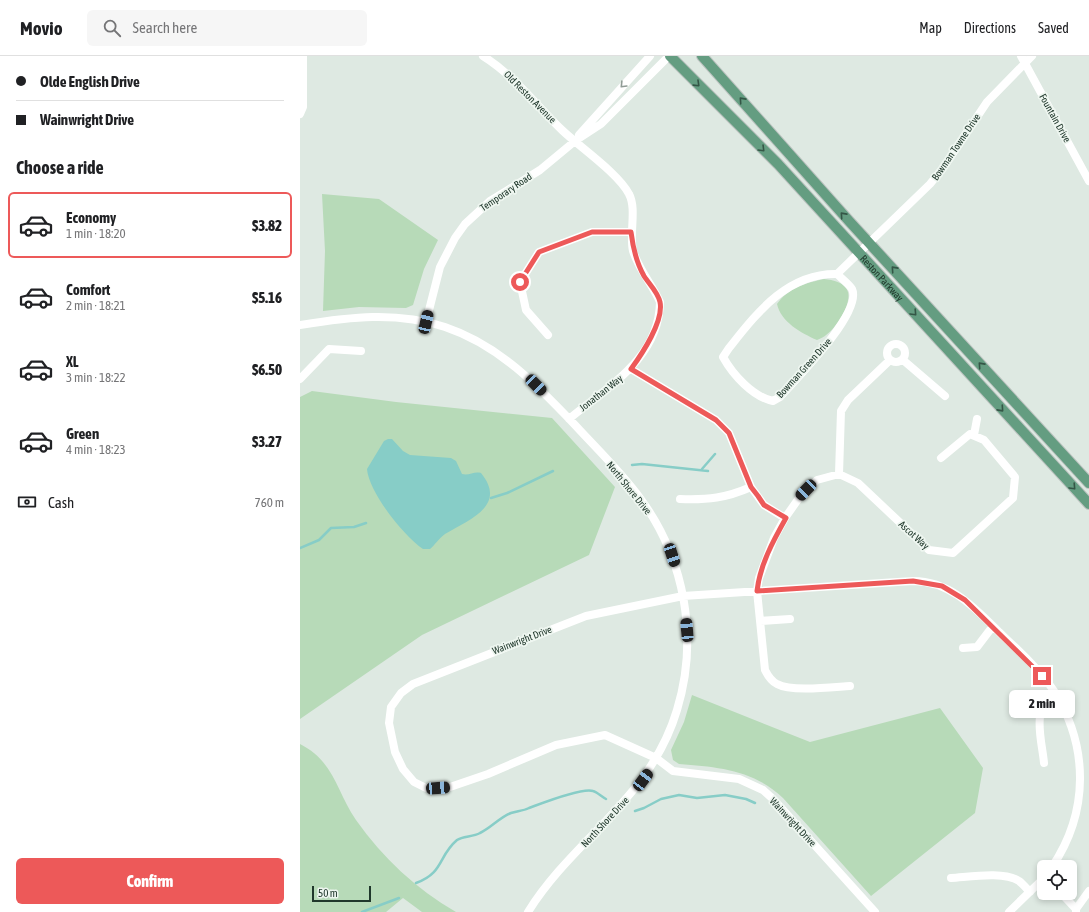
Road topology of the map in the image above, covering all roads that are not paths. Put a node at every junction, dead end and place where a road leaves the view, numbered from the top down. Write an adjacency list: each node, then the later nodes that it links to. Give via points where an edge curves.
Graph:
1 (303, 56): 8 (street, via 303,107)
2 (483, 56): 9 (street, Old Reston Avenue, via 516,81)
3 (650, 56): 9 (street, Temporary Road, one-way to 9)
4 (669, 56): 9 (street, Temporary Road, via 607,119); 13 (main road, Reston Parkway, one-way to 13, via 778,164)
5 (702, 56): 12 (main road, Reston Parkway, one-way to 5)
6 (1032, 56): 7 (street, Bowman Towne Drive)
7 (1023, 60): 10 (street, Fountain Drive); 12 (street, Bowman Towne Drive, via 987,102 930,184)
8 (300, 114)
9 (575, 141): 11 (street, Jonathan Way, via 629,193 632,200); 15 (street, Temporary Road, via 540,170 490,201 465,224 440,267)
10 (1089, 181)
11 (631, 232): 17 (street, via 592,232 539,252 520,282 526,310); 21 (street, Jonathan Way, via 633,250 639,266 660,302 658,319 650,338)
12 (870, 243): 13 (street, Bowman Towne Drive); 29 (main road, Reston Parkway, one-way to 12)
13 (859, 253): 14 (street); 32 (main road, Reston Parkway, one-way to 32)
14 (837, 274): 14 (street, Bowman Green Drive, via 821,274 798,281 778,293 739,335 723,357 730,370 763,399 773,402 780,398 841,328 854,303 852,290)
15 (426, 322): 16 (street, North Shore Drive, via 390,316 368,316); 24 (street, North Shore Drive, via 466,335 503,356 528,377)
16 (300, 325)
17 (548, 335)
18 (362, 350): 22 (street, via 329,350)
19 (890, 360): 20 (street); 20 (street, via 890,348 898,345 905,351); 28 (street, via 848,400 841,411)
20 (903, 360): 23 (street)
21 (631, 369): 24 (street, Jonathan Way); 30 (street, via 716,420 729,433)
22 (300, 379)
23 (945, 396)
24 (568, 419): 35 (street, North Shore Drive, via 626,481 653,517 672,555)
25 (976, 419): 26 (street)
26 (974, 435): 27 (street, via 970,434); 28 (street, Ascot Way, via 984,440 1015,477 1013,498 953,553 929,550 858,483)
27 (941, 458)
28 (838, 474): 33 (street, via 817,480 799,498)
29 (1089, 482)
30 (751, 487): 31 (street, via 731,496 705,500); 33 (street, via 764,505)
31 (680, 499)
32 (1089, 504)
33 (786, 518): 34 (street, via 761,569)
34 (757, 591): 35 (street, Wainwright Drive); 37 (street); 38 (street, Wainwright Drive, via 913,581 930,583 954,592)
35 (683, 596): 42 (street, North Shore Drive, via 687,630 684,677 677,710); 42 (street, Wainwright Drive, via 586,616 530,637 413,684 401,693 391,707 389,723 396,754 414,782 426,788 450,787 556,745 604,735)
36 (790, 620): 37 (street)
37 (760, 621): 40 (street, via 765,670 772,681 793,688)
38 (993, 626): 39 (street, via 977,647); 41 (street, Wainwright Drive, via 1042,676)
39 (963, 648)
40 (850, 686)
41 (1056, 695): 43 (street, via 1042,706 1039,714); 44 (street, Wainwright Drive, via 1070,720 1076,738 1081,770 1081,788 1075,822)
42 (656, 758): 51 (street, North Shore Drive, via 630,796 546,886); 52 (street, Wainwright Drive, via 674,771 739,779 763,790)
43 (1044, 763)
44 (1056, 860)
45 (951, 878): 48 (street, via 997,875 1019,881)
46 (1037, 885): 48 (street)
47 (1089, 891): 50 (street)
48 (1030, 892): 53 (street)
49 (1067, 900): 50 (street)
50 (1076, 910)
51 (528, 912)
52 (875, 912)
53 (1009, 912)

